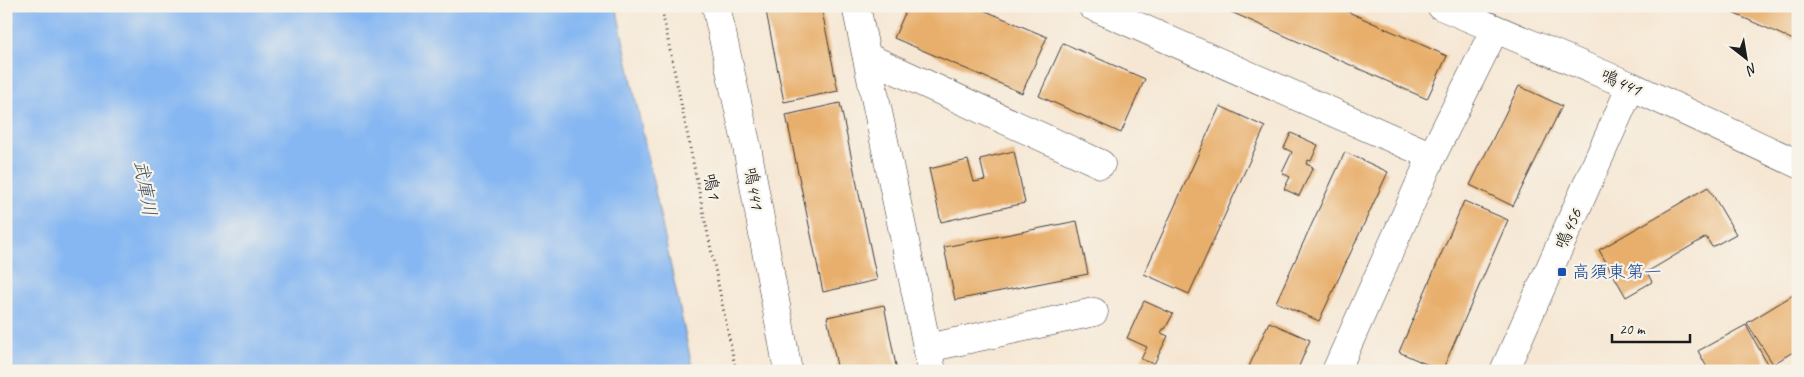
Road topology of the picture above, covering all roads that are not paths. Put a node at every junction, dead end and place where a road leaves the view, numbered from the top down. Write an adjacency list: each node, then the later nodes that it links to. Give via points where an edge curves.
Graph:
1 (716, 6): 13 (street, 鳴441, via 747,147)
2 (856, 6): 6 (street)
3 (1092, 6): 8 (street)
4 (1441, 6): 5 (street, 鳴441)
5 (1495, 29): 7 (street, 鳴441); 8 (street)
6 (867, 57): 9 (street); 12 (street)
7 (1631, 86): 10 (street, 鳴441); 15 (street, 鳴456)
8 (1432, 156): 14 (street)
9 (1101, 164)
10 (1798, 164)
11 (1094, 312): 12 (street)
12 (930, 359)
13 (788, 371)
14 (1336, 371)
15 (1504, 371)

